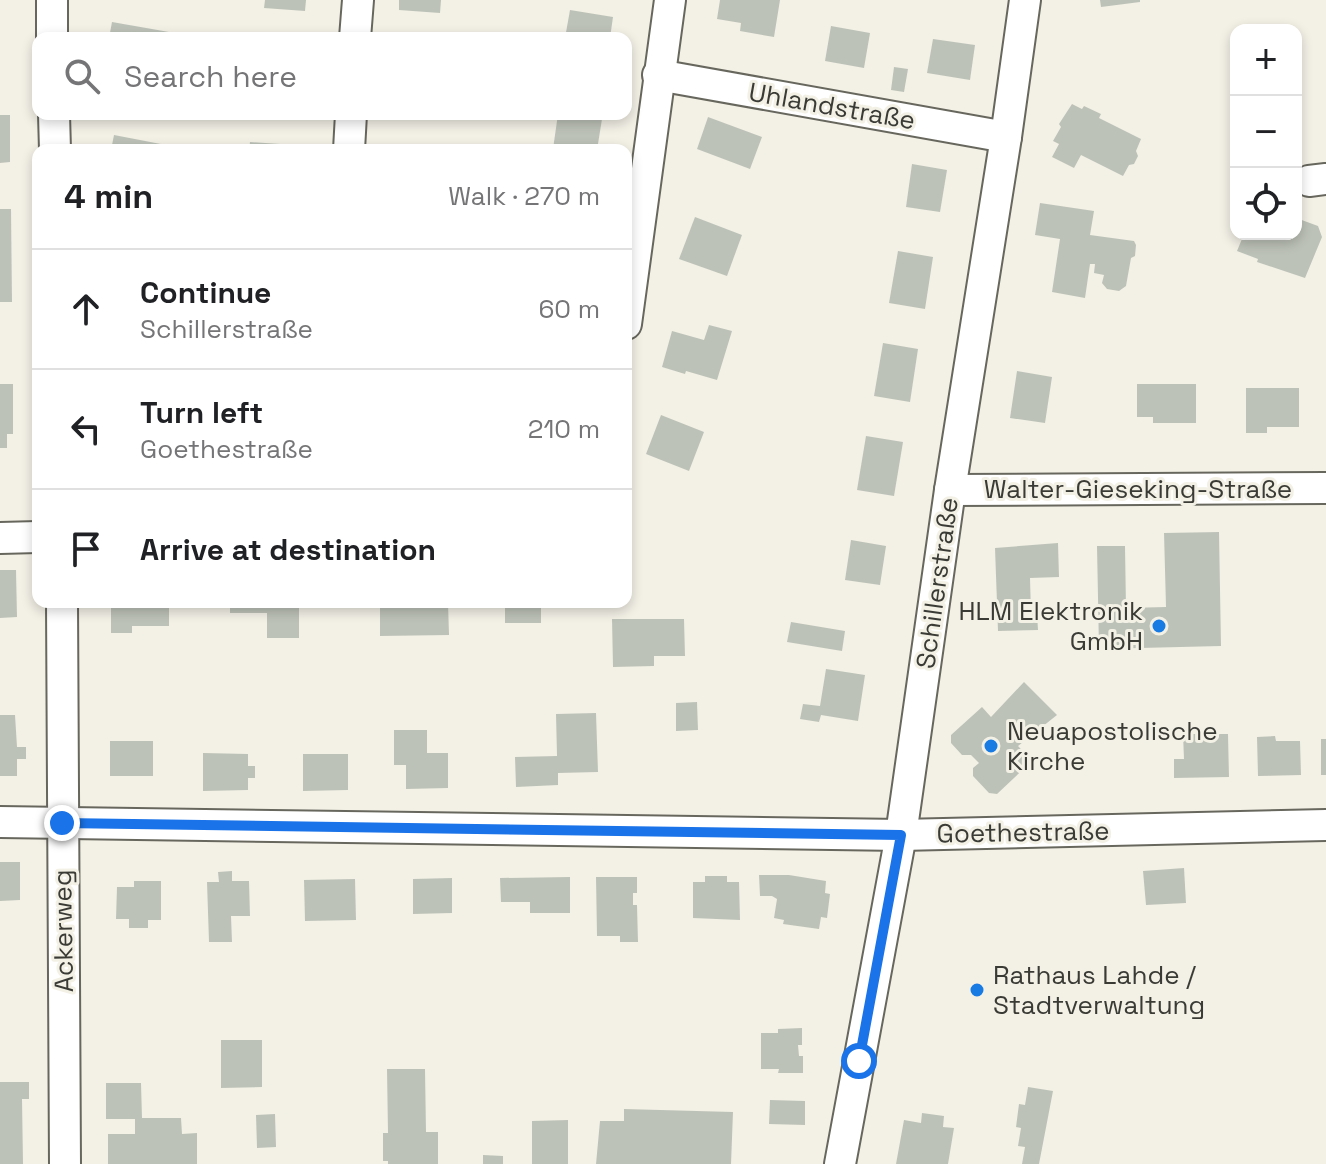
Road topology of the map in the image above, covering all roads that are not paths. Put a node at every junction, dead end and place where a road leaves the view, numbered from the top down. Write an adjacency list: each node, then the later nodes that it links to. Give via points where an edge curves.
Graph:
1 (52, 0): 5 (street)
2 (358, 0): 6 (street)
3 (670, 0): 7 (street)
4 (1025, 0): 10 (street, Schillerstraße)
5 (52, 32)
6 (355, 32)
7 (658, 75): 10 (street, Uhlandstraße); 13 (street)
8 (54, 120): 11 (street)
9 (351, 120): 12 (street)
10 (1006, 137): 15 (street, Schillerstraße)
11 (55, 144)
12 (349, 144)
13 (632, 277)
14 (1326, 488): 15 (street, Walter-Gieseking-Straße)
15 (950, 490): 22 (street, Schillerstraße)
16 (32, 537): 17 (street)
17 (0, 538)
18 (62, 608): 20 (street, Ackerweg)
19 (0, 822): 20 (street, Goethestraße)
20 (62, 823): 22 (street, Goethestraße); 23 (street, Ackerweg)
21 (1326, 825): 22 (street, Goethestraße, via 1033,843)
22 (901, 835): 24 (street, Schillerstraße)
23 (65, 1164)
24 (840, 1164)

